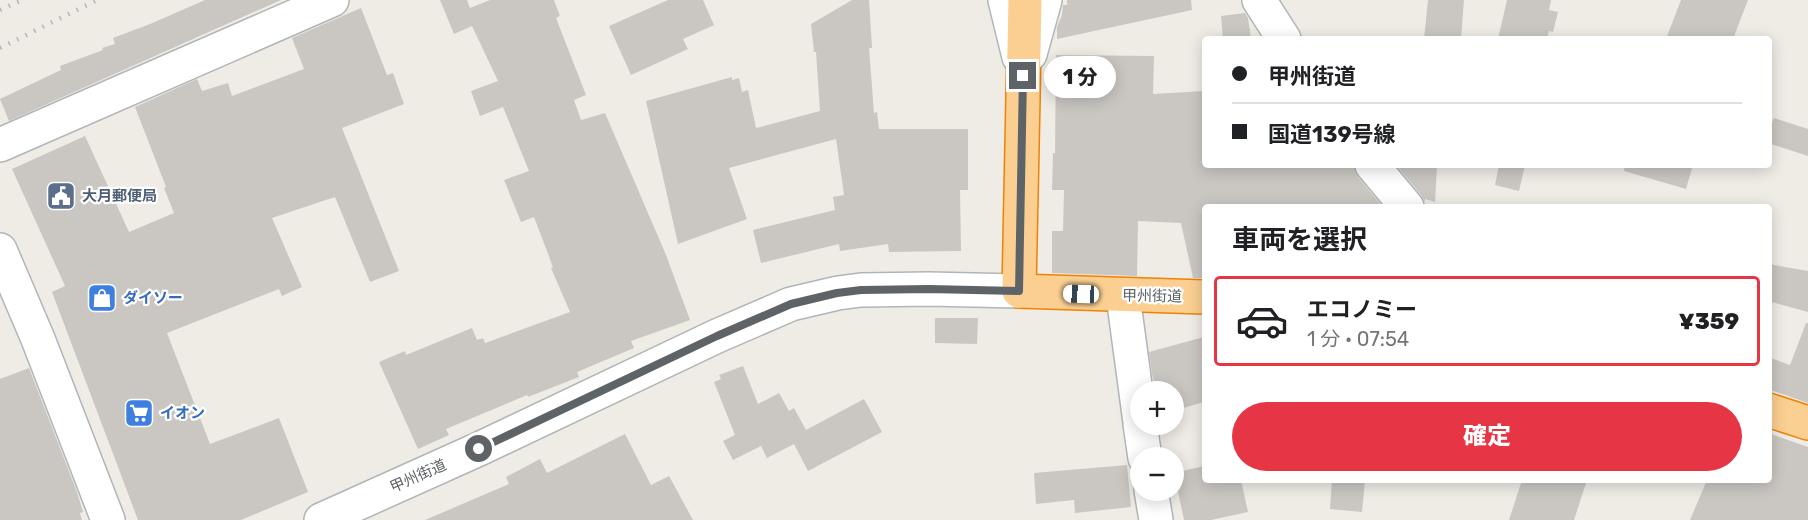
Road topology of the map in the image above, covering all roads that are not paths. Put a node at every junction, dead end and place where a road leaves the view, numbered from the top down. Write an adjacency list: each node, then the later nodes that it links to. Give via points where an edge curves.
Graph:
1 (332, 0): 8 (street)
2 (1005, 0): 7 (street)
3 (1024, 0): 7 (highway)
4 (1045, 0): 7 (street)
5 (1258, 0): 6 (street)
6 (1282, 36)
7 (1023, 76): 12 (highway)
8 (0, 146)
9 (1374, 168): 10 (street)
10 (1404, 204)
11 (0, 250): 19 (street)
12 (1019, 291): 13 (highway, 甲州街道); 20 (street, 甲州街道, via 861,290 791,304)
13 (1123, 296): 14 (highway, 甲州街道); 15 (street)
14 (1202, 297)
15 (1134, 381)
16 (1772, 411): 17 (highway)
17 (1808, 423)
18 (1153, 501): 21 (street)
19 (108, 520)
20 (321, 520)
21 (1156, 520)

